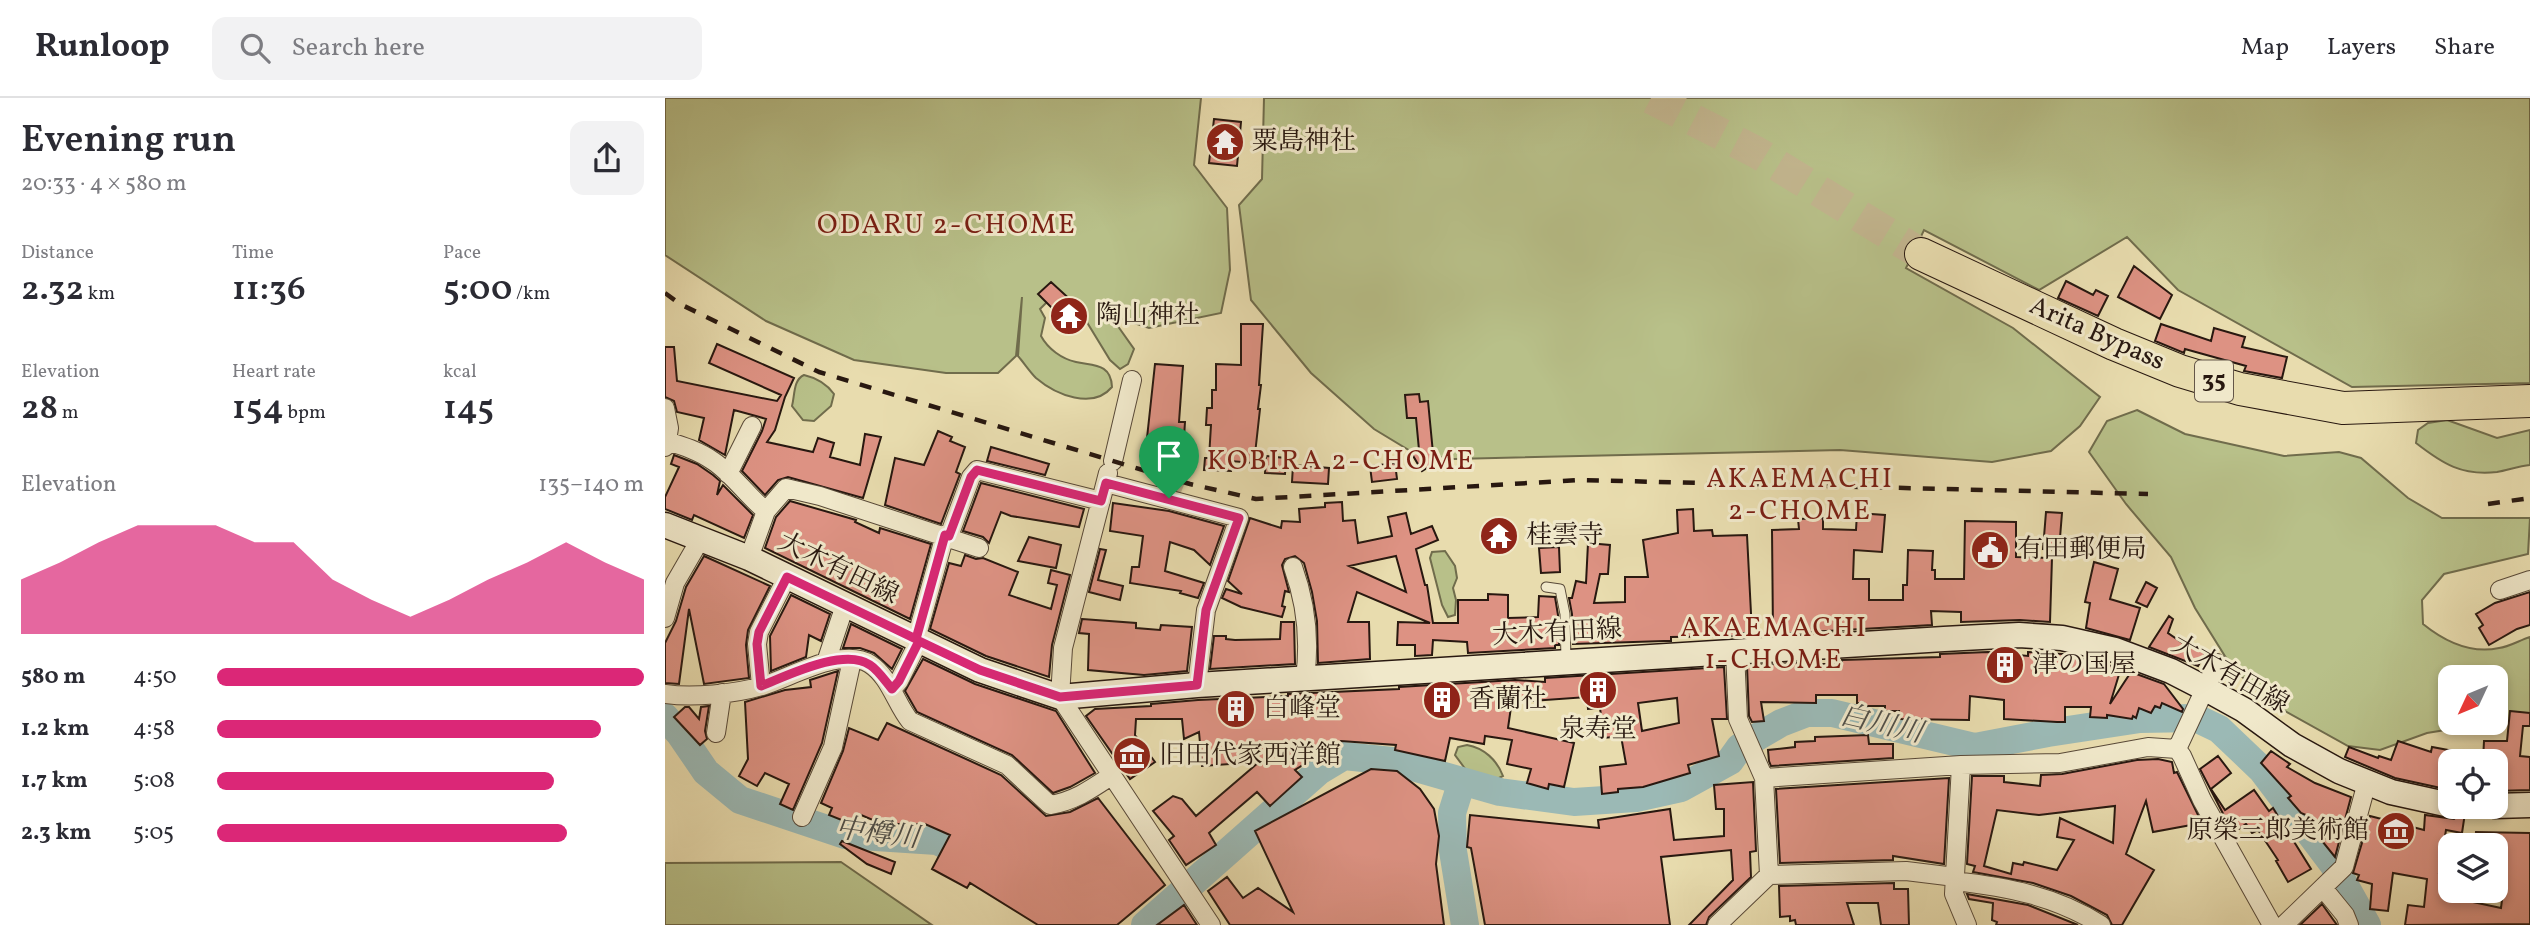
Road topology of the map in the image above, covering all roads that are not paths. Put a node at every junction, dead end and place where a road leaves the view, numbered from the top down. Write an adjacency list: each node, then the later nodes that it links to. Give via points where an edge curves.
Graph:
1 (1921, 254): 3 (highway, Arita Bypass / 35, via 2114,344 2240,389 2343,408)
2 (1132, 380): 8 (street)
3 (2530, 401)
4 (665, 408): 6 (street)
5 (753, 426): 7 (street)
6 (666, 444): 7 (street, via 691,448)
7 (729, 474): 9 (street)
8 (1107, 479): 11 (street, via 977,470); 29 (street, via 1239,518 1206,610); 35 (street, via 1063,648)
9 (766, 511): 11 (street, via 786,488); 14 (street)
10 (665, 524): 12 (main road, 大木有田線)
11 (947, 536): 13 (street); 22 (street)
12 (701, 538): 14 (main road, 大木有田線); 21 (street, via 675,583)
13 (979, 548)
14 (749, 558): 16 (main road, 大木有田線)
15 (1293, 567): 28 (street, via 1309,649)
16 (787, 577): 20 (main road, 大木有田線); 30 (street, via 759,632)
17 (2530, 580): 19 (street)
18 (1546, 587): 26 (lane, via 1560,589)
19 (2500, 590)
20 (845, 605): 22 (main road, 大木有田線); 25 (street)
21 (665, 618)
22 (917, 640): 31 (street); 35 (main road, 大木有田線, via 980,670)
23 (1735, 652): 26 (main road, 大木有田線); 34 (main road, 大木有田線, via 2019,635 2062,638 2115,650 2171,671); 40 (street, via 1738,719)
24 (852, 660): 25 (street); 31 (street, via 870,664); 45 (street, via 833,747)
25 (825, 662): 30 (street)
26 (1566, 663): 28 (main road, 大木有田線)
27 (2217, 663): 34 (street)
28 (1305, 678): 29 (main road, 大木有田線)
29 (1197, 685): 35 (main road, 大木有田線)
30 (761, 686): 32 (street)
31 (892, 689): 39 (street, via 910,721 1007,765 1050,805 1069,802)
32 (722, 693): 33 (street); 36 (street)
33 (665, 694)
34 (2203, 696): 37 (street); 41 (main road, 大木有田線, via 2244,710 2292,745)
35 (1060, 697): 39 (street)
36 (716, 733)
37 (2177, 749): 38 (street, via 2148,747 2060,762); 53 (street)
38 (1961, 765): 40 (street); 47 (street)
39 (1111, 776): 49 (street)
40 (1764, 778): 46 (street)
41 (2367, 782): 42 (main road, 大木有田線); 48 (street, via 2348,860)
42 (2438, 802)
43 (2530, 805): 44 (main road)
44 (2508, 806)
45 (802, 817)
46 (1769, 875): 47 (street, via 1906,871); 50 (street)
47 (1954, 879): 51 (street, via 1954,894); 52 (street, via 2024,891)
48 (2323, 888): 54 (street); 55 (street)
49 (1208, 924)
50 (1717, 925)
51 (1967, 925)
52 (2101, 925)
53 (2272, 925)
54 (2284, 925)
55 (2349, 925)

